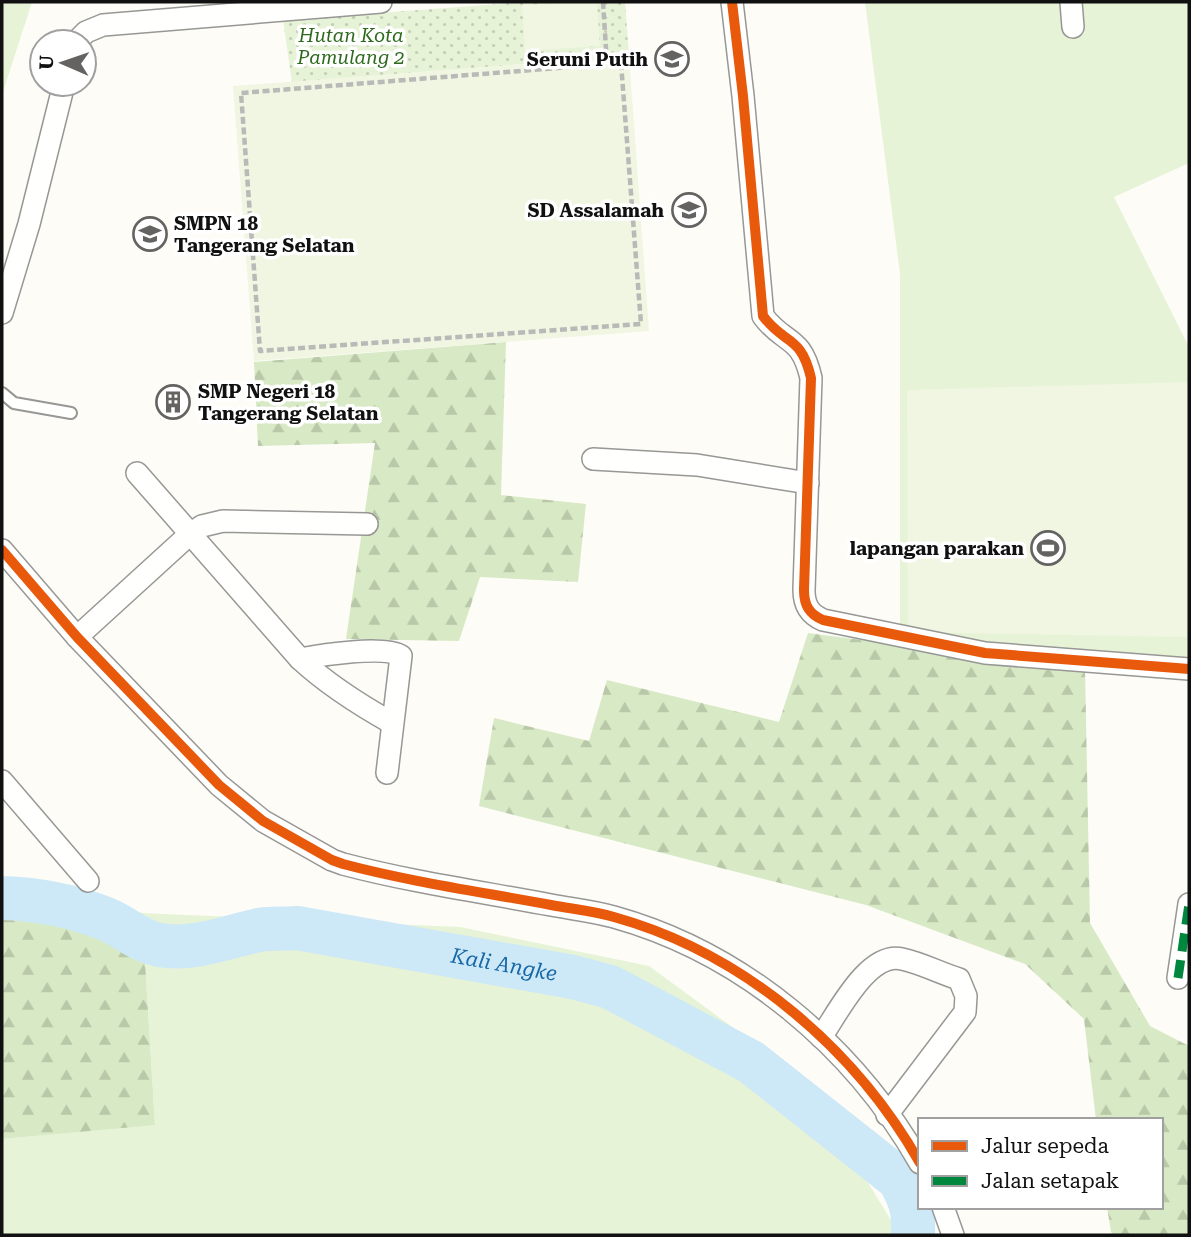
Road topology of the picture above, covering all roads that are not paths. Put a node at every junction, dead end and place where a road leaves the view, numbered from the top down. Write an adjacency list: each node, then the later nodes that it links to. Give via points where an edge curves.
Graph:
1 (381, 2): 4 (street)
2 (732, 2): 13 (street, via 763,316 800,348 811,378)
3 (1071, 2): 5 (street)
4 (286, 5): 6 (street)
5 (1073, 27)
6 (94, 28)
7 (60, 98): 8 (street)
8 (2, 313)
9 (2, 393): 10 (lane, via 14,403)
10 (71, 413)
11 (593, 459): 13 (street, via 678,463)
12 (137, 473): 15 (street)
13 (808, 483): 19 (street, via 804,600 814,616 985,653)
14 (368, 524): 15 (street, via 223,521)
15 (190, 534): 17 (street); 18 (street)
16 (2, 550): 17 (street)
17 (77, 637): 26 (street, via 219,785 264,821 332,860 612,916 664,933 755,983)
18 (300, 659): 20 (street, via 348,698); 20 (street, via 332,653 399,653 402,659)
19 (1189, 669)
20 (392, 723): 21 (street)
21 (387, 773)
22 (2, 781): 23 (street)
23 (88, 881)
24 (1189, 904): 25 (street)
25 (1178, 978)
26 (821, 1037): 27 (street); 27 (street, via 868,970 885,959 901,958 959,979 967,996 965,1012)
27 (887, 1115): 28 (street)
28 (918, 1159)
29 (944, 1209): 30 (street)
30 (953, 1235)

